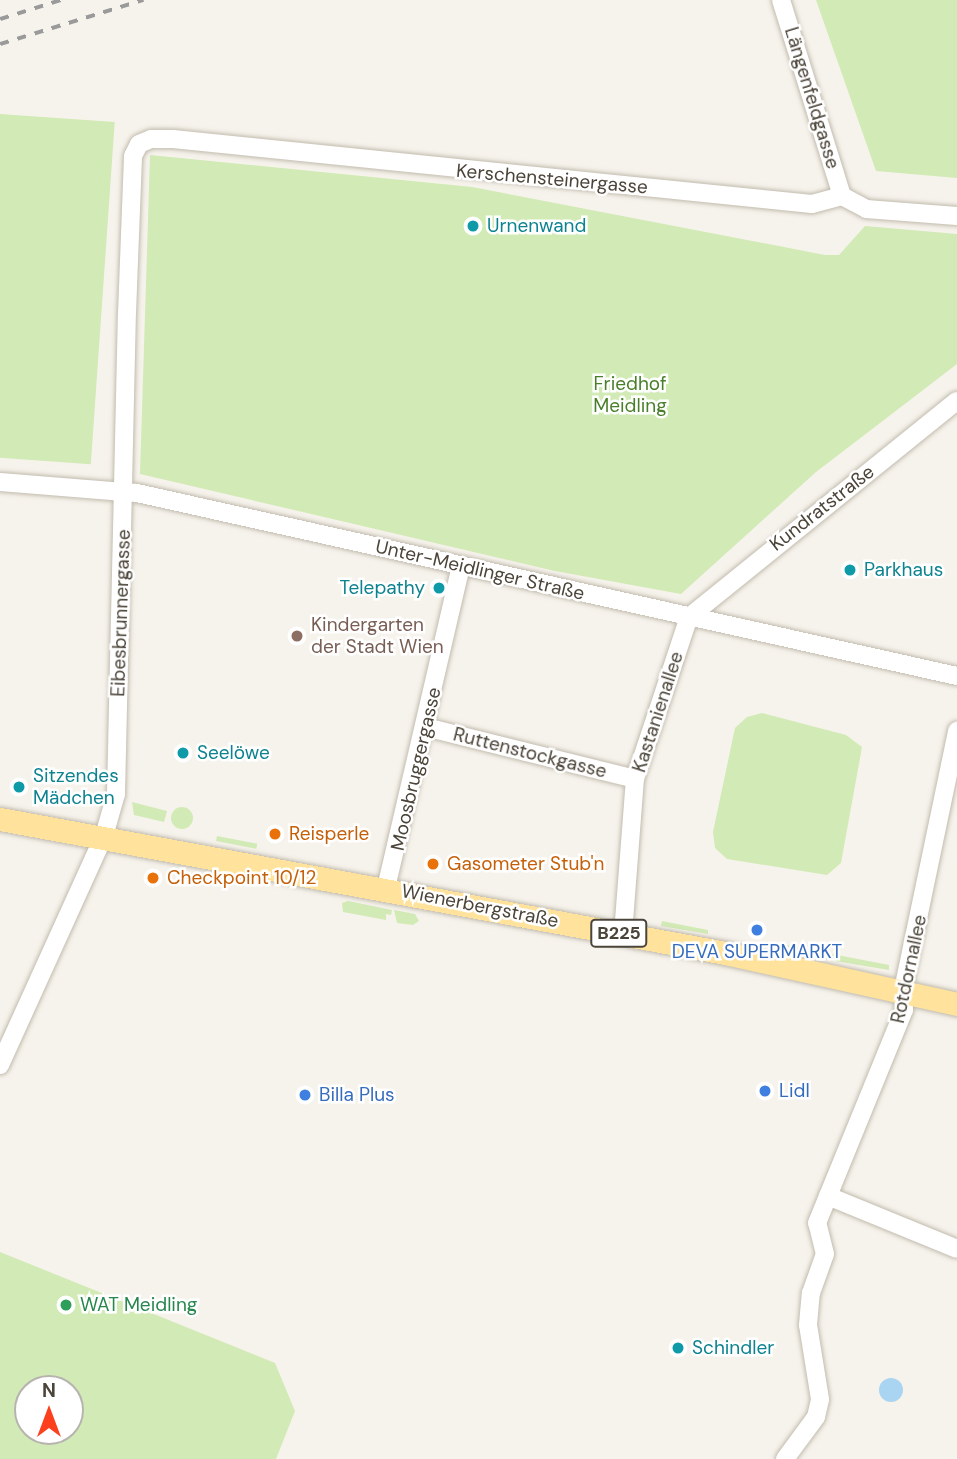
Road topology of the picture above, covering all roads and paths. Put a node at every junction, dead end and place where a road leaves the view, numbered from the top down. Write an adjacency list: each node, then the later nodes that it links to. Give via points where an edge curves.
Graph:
1 (781, 0): 3 (street, Längenfeldgasse)
2 (144, 141): 3 (street, Kerschensteinergasse, via 173,139 812,204); 7 (street, Eibesbrunnergasse, via 133,156)
3 (842, 196): 4 (street, via 866,209)
4 (957, 216)
5 (957, 401): 9 (street, Kundratstraße)
6 (0, 482): 7 (street, Unter-Meidlinger Straße)
7 (123, 491): 8 (street, Unter-Meidlinger Straße); 15 (street, Eibesbrunnergasse, via 116,794)
8 (461, 566): 9 (street, Unter-Meidlinger Straße); 11 (street, Moosbruggergasse)
9 (689, 617): 10 (street, Unter-Meidlinger Straße); 13 (street, Kastanienallee)
10 (957, 676)
11 (425, 727): 13 (street, Ruttenstockgasse); 16 (street, Moosbruggergasse)
12 (957, 732): 18 (street, Rotdornallee)
13 (635, 779): 17 (street, Kastanienallee)
14 (0, 819): 15 (main road, Wienerbergstraße / B225)
15 (104, 836): 16 (main road, Wienerbergstraße / B225); 20 (street, Eibesbrunnergasse)
16 (386, 888): 17 (main road, Wienerbergstraße / B225)
17 (623, 934): 18 (main road, Wienerbergstraße / B225)
18 (903, 990): 19 (main road, Wienerbergstraße / B225); 21 (street, Rotdornallee, via 904,1010)
19 (957, 1004)
20 (0, 1065)
21 (828, 1196): 22 (street); 23 (street, Rotdornallee, via 817,1223 825,1254 811,1293 808,1325 820,1399 816,1417)
22 (957, 1249)
23 (785, 1459)

